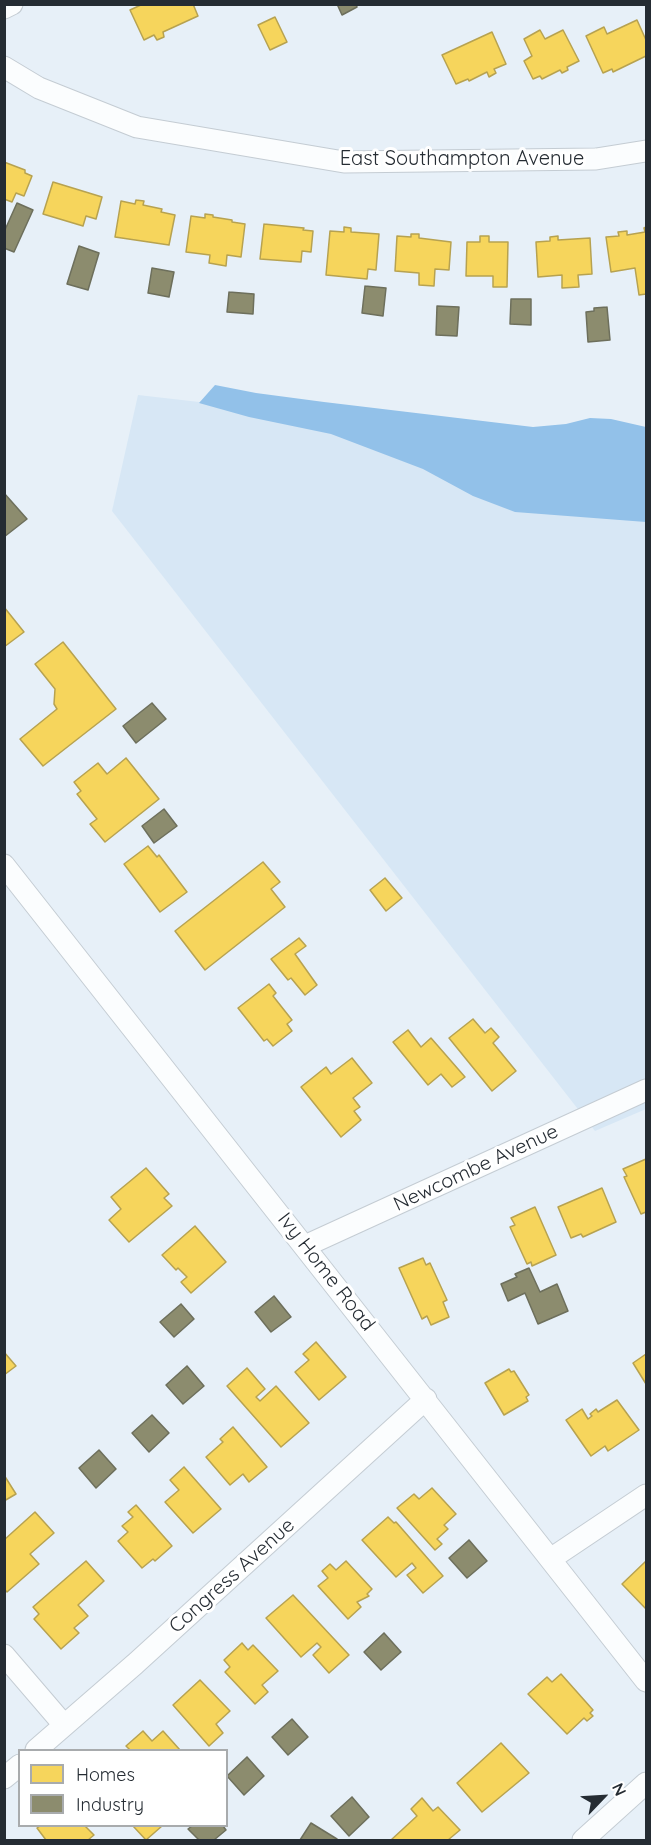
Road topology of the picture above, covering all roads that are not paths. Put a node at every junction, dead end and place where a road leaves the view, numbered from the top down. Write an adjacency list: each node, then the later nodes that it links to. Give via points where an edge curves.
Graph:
1 (12, 4): 2 (street)
2 (4, 8)
3 (4, 67): 4 (street, East Southampton Avenue, via 39,88 137,127 344,162 596,159)
4 (646, 151)
5 (4, 865): 7 (street, Ivy Home Road)
6 (646, 1090): 7 (street, Newcombe Avenue)
7 (305, 1246): 8 (street, Ivy Home Road)
8 (426, 1399): 10 (street, Ivy Home Road); 13 (street, Congress Avenue)
9 (646, 1495): 10 (street)
10 (552, 1558): 12 (street, Ivy Home Road)
11 (4, 1656): 13 (street)
12 (646, 1681)
13 (64, 1725): 14 (street, Congress Avenue)
14 (37, 1749)
15 (18, 1767): 16 (street)
16 (4, 1778)
17 (646, 1783): 18 (street)
18 (583, 1840)

